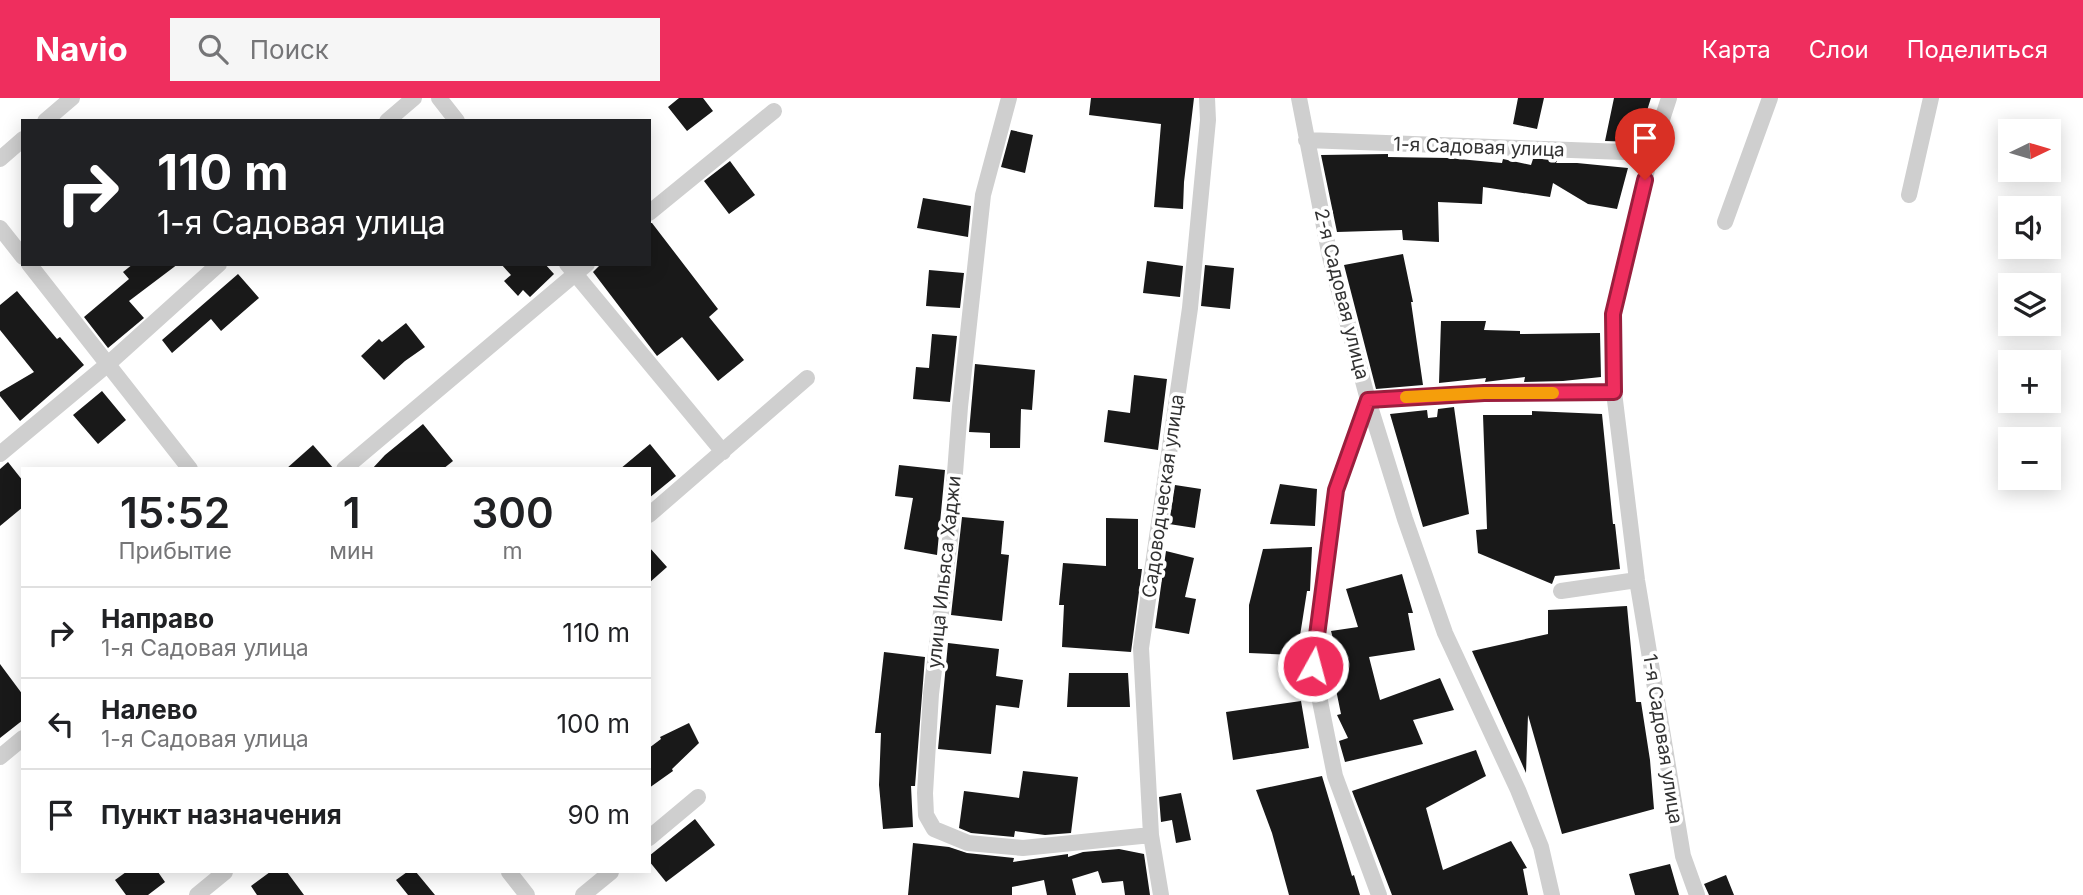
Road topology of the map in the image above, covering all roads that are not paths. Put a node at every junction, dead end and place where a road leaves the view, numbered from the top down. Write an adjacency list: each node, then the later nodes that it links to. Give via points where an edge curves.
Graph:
1 (72, 98): 11 (street)
2 (414, 98): 12 (street)
3 (439, 98): 13 (street)
4 (1009, 98): 40 (street, улица Ильяса Хаджи, via 981,208 932,694 926,815 934,828 968,843 1023,848)
5 (1207, 98): 40 (street, Садоводческая улица, via 1190,309 1141,648)
6 (1299, 98): 14 (street, 2-я Садовая улица)
7 (1669, 98): 16 (street, 1-я Садовая улица)
8 (1770, 98): 20 (street)
9 (1931, 98): 18 (street)
10 (774, 111): 19 (street)
11 (47, 119)
12 (389, 119)
13 (455, 119)
14 (1306, 140): 16 (street, 1-я Садовая улица); 29 (street, 2-я Садовая улица, via 1330,257)
15 (21, 141): 17 (street)
16 (1651, 153): 28 (street, 1-я Садовая улица, via 1613,314)
17 (0, 159)
18 (1909, 195)
19 (651, 211)
20 (1725, 222)
21 (0, 228): 22 (street)
22 (21, 254)
23 (31, 266): 26 (street)
24 (217, 266): 26 (street)
25 (576, 268): 30 (street); 33 (street)
26 (108, 364): 31 (street); 32 (street)
27 (807, 378): 30 (street)
28 (1614, 392): 29 (street); 35 (street, 1-я Садовая улица)
29 (1368, 400): 49 (street, 2-я Садовая улица, via 1336,490 1313,666 1335,776); 50 (street, via 1445,633 1518,789 1541,847)
30 (723, 452): 34 (street)
31 (0, 454)
32 (188, 467)
33 (346, 467)
34 (651, 513)
35 (1637, 580): 36 (street); 51 (street, 1-я Садовая улица, via 1683,856)
36 (1560, 592)
37 (21, 740): 38 (street)
38 (0, 757)
39 (698, 797): 41 (street)
40 (1151, 835): 48 (street, Садоводческая улица)
41 (651, 836)
42 (224, 873): 45 (street)
43 (510, 873): 46 (street)
44 (610, 873): 47 (street)
45 (197, 895)
46 (527, 895)
47 (583, 895)
48 (1161, 895)
49 (1379, 895)
50 (1552, 895)
51 (1698, 895)

